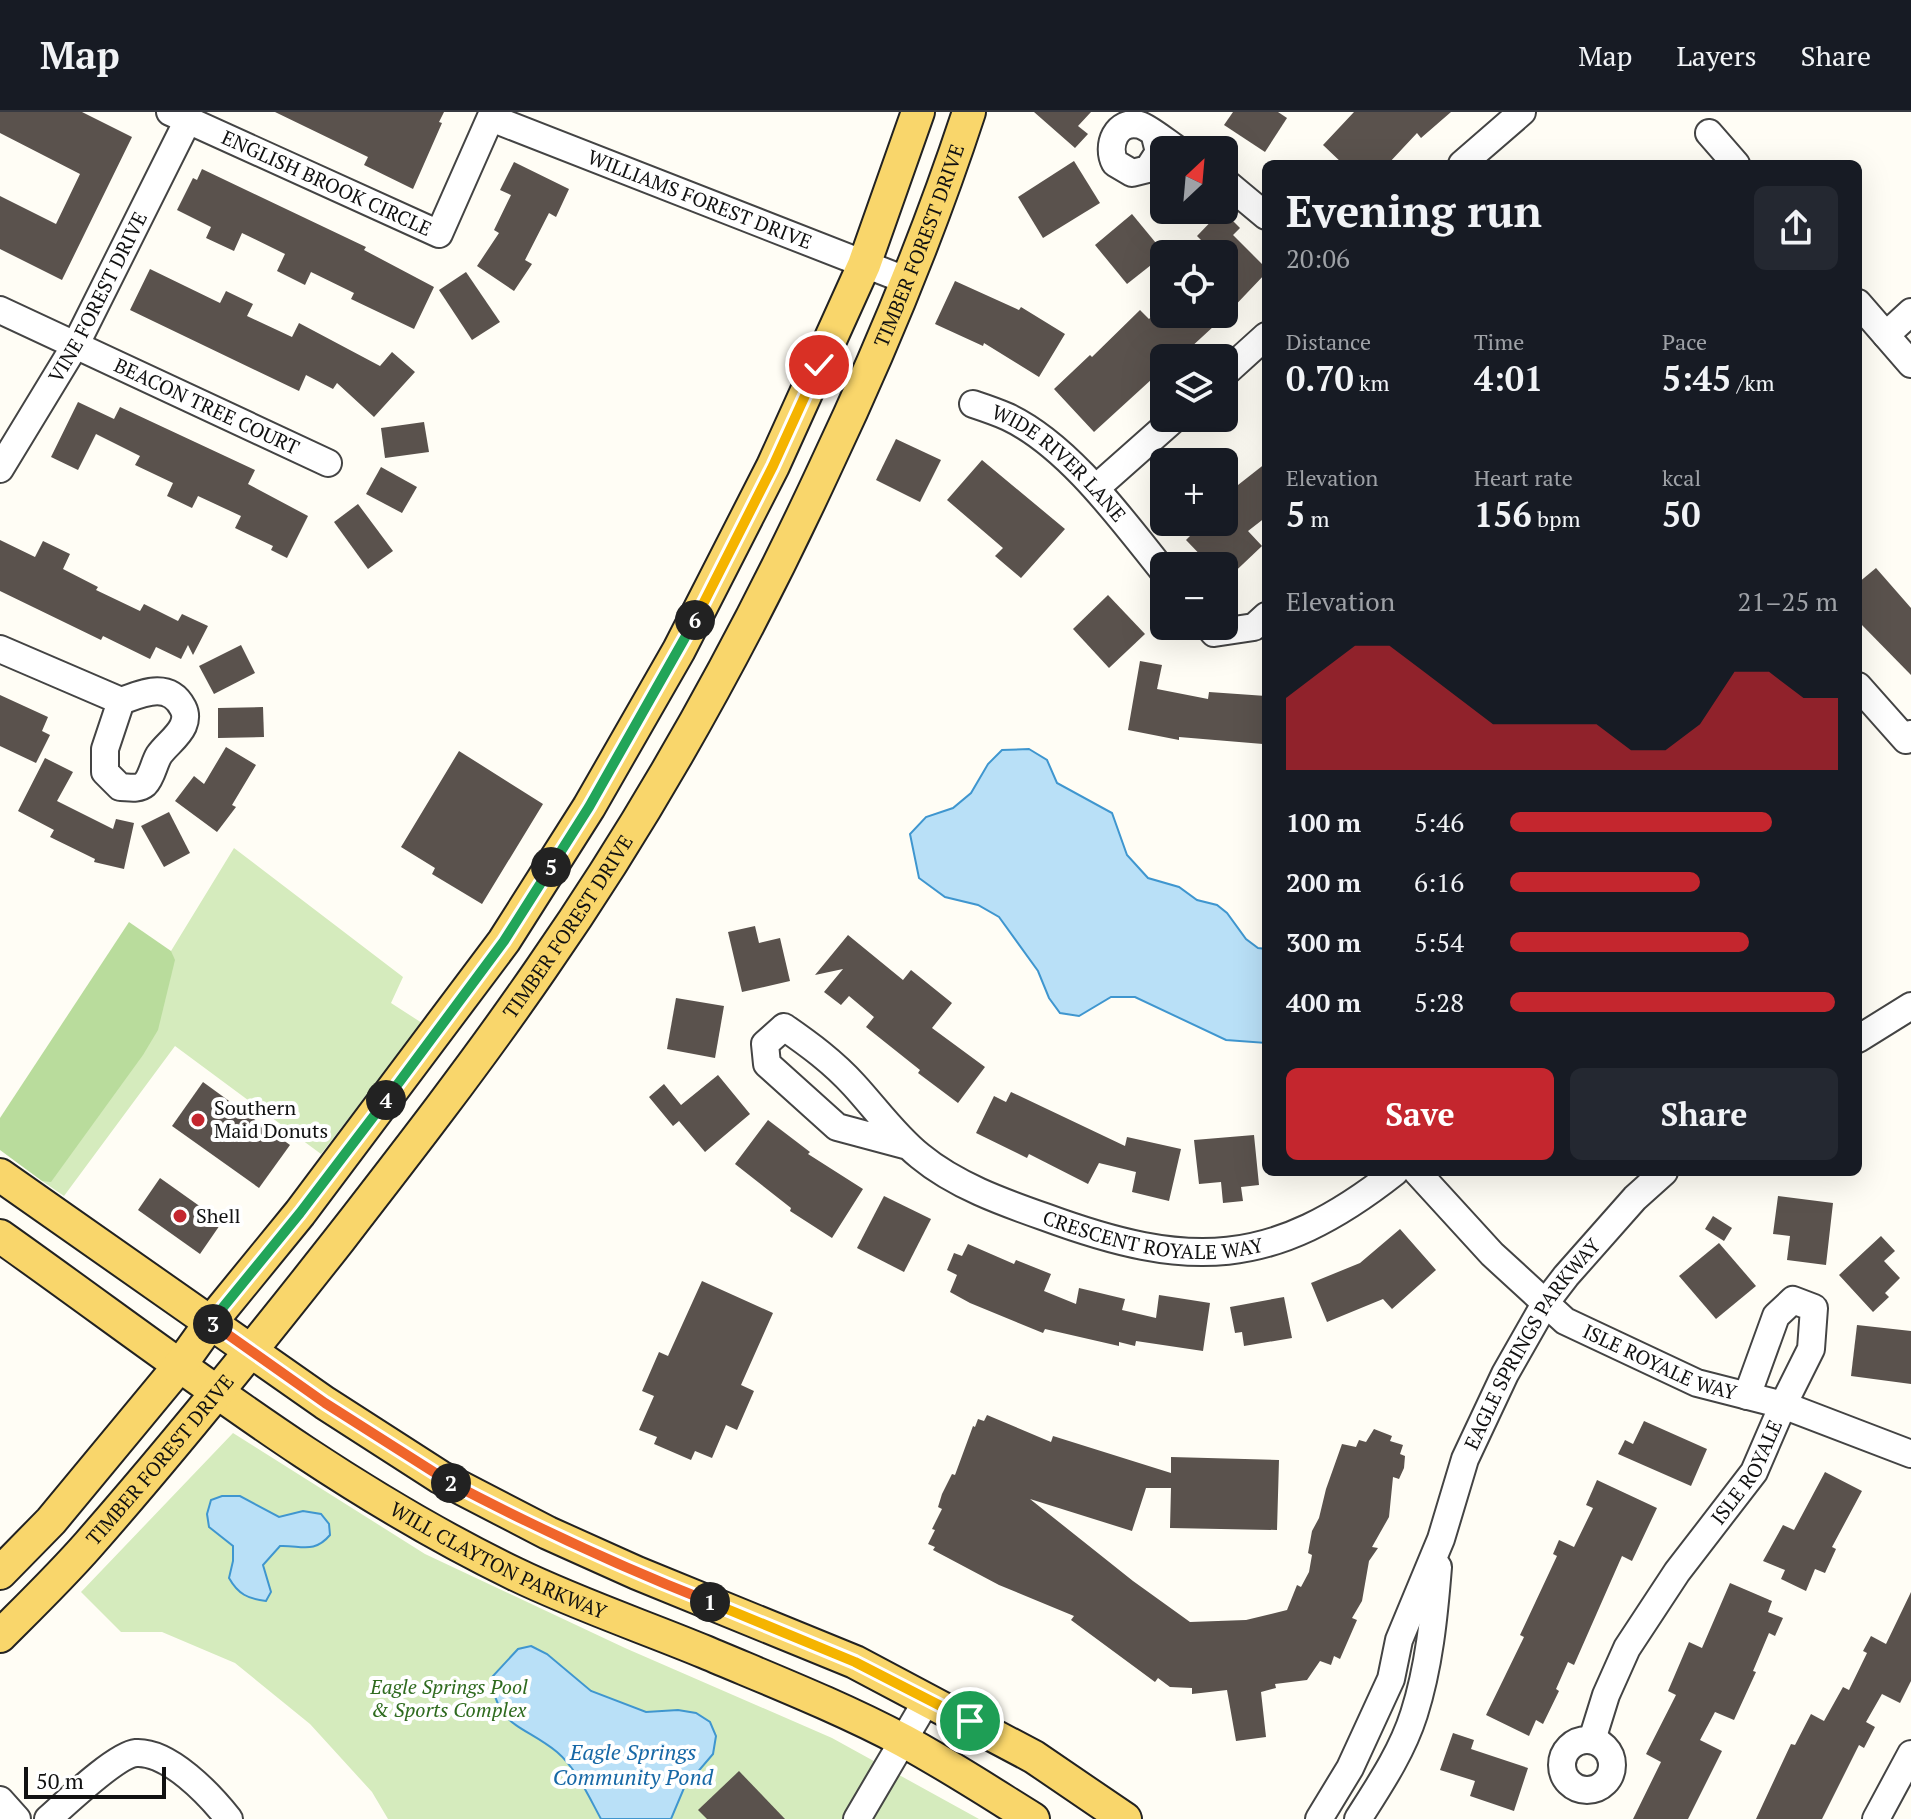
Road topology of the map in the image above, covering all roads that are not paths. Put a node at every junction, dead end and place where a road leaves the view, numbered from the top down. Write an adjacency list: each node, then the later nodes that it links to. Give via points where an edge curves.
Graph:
1 (918, 112): 11 (main road)
2 (969, 112): 12 (main road, TIMBER FOREST DRIVE)
3 (1522, 112): 7 (street)
4 (492, 115): 5 (street, ENGLISH BROOK CIRCLE, via 439,234); 11 (street, WILLIAMS FOREST DRIVE)
5 (179, 116): 18 (street, VINE FOREST DRIVE)
6 (1709, 133): 8 (street)
7 (1467, 160)
8 (1733, 160)
9 (1238, 193): 10 (street)
10 (1262, 213)
11 (864, 265): 12 (street, WILLIAMS FOREST DRIVE); 26 (main road)
12 (908, 281): 28 (main road, TIMBER FOREST DRIVE)
13 (1862, 308): 16 (street)
14 (0, 310): 18 (street, BEACON TREE COURT)
15 (1911, 312): 16 (street)
16 (1886, 335): 20 (street)
17 (1262, 340): 19 (street)
18 (76, 344): 23 (street, BEACON TREE COURT); 24 (street, VINE FOREST DRIVE)
19 (1238, 361)
20 (1911, 364)
21 (973, 404): 25 (street, WIDE RIVER LANE, via 1040,436)
22 (1159, 432): 25 (street)
23 (328, 463)
24 (0, 469)
25 (1096, 488): 27 (street, WIDE RIVER LANE)
26 (735, 544): 28 (main road); 44 (main road, via 597,794 504,941 310,1201)
27 (1150, 555)
28 (780, 565): 45 (main road, TIMBER FOREST DRIVE, via 646,807 541,969 424,1131)
29 (1262, 620): 30 (street, via 1254,627)
30 (1238, 628)
31 (0, 649): 33 (street)
32 (1862, 690): 34 (street)
33 (121, 701)
34 (1908, 737)
35 (1911, 1006): 36 (street)
36 (1862, 1037)
37 (908, 1146): 37 (street, CRESCENT ROYALE WAY, via 821,1052 784,1027 765,1044 767,1064 837,1127); 39 (street, CRESCENT ROYALE WAY, via 955,1179 1050,1219 1144,1246 1202,1253 1244,1250 1305,1231)
38 (0, 1175): 44 (main road)
39 (1390, 1176)
40 (1421, 1176): 43 (street, ISLE ROYALE WAY, via 1492,1254)
41 (1660, 1176): 43 (street, EAGLE SPRINGS PARKWAY, via 1594,1242)
42 (0, 1236): 46 (main road, WILL CLAYTON PARKWAY)
43 (1547, 1301): 48 (street, ISLE ROYALE WAY, via 1565,1321 1697,1383); 51 (street, EAGLE SPRINGS PARKWAY, via 1465,1459)
44 (211, 1322): 45 (main road); 46 (main road)
45 (251, 1351): 47 (main road, TIMBER FOREST DRIVE); 54 (main road, via 378,1439 487,1502 637,1573 855,1662)
46 (181, 1364): 47 (main road, WILL CLAYTON PARKWAY); 52 (main road, via 51,1521)
47 (216, 1392): 53 (main road, TIMBER FOREST DRIVE, via 88,1546); 55 (main road, WILL CLAYTON PARKWAY, via 356,1487 515,1574)
48 (1747, 1396): 49 (street, ISLE ROYALE WAY); 49 (street, ISLE ROYALE, via 1776,1316 1793,1300 1814,1308 1811,1349)
49 (1783, 1405): 50 (street, ISLE ROYALE WAY); 56 (street, ISLE ROYALE, via 1754,1472 1627,1648)
50 (1911, 1454)
51 (1441, 1539): 65 (street, EAGLE SPRINGS PARKWAY, via 1399,1640 1391,1679 1350,1768); 66 (street, EAGLE SPRINGS PARKWAY, via 1434,1616 1414,1716)
52 (0, 1573)
53 (0, 1636)
54 (927, 1700): 55 (street); 64 (main road, via 1034,1757)
55 (903, 1740): 62 (street); 63 (main road, WILL CLAYTON PARKWAY)
56 (1592, 1740)
57 (1911, 1754): 67 (street)
58 (0, 1800): 59 (street)
59 (17, 1819)
60 (48, 1819): 61 (street, via 117,1761 135,1753 162,1758)
61 (229, 1819)
62 (857, 1819)
63 (1033, 1819)
64 (1125, 1819)
65 (1319, 1819)
66 (1358, 1819)
67 (1876, 1819)

